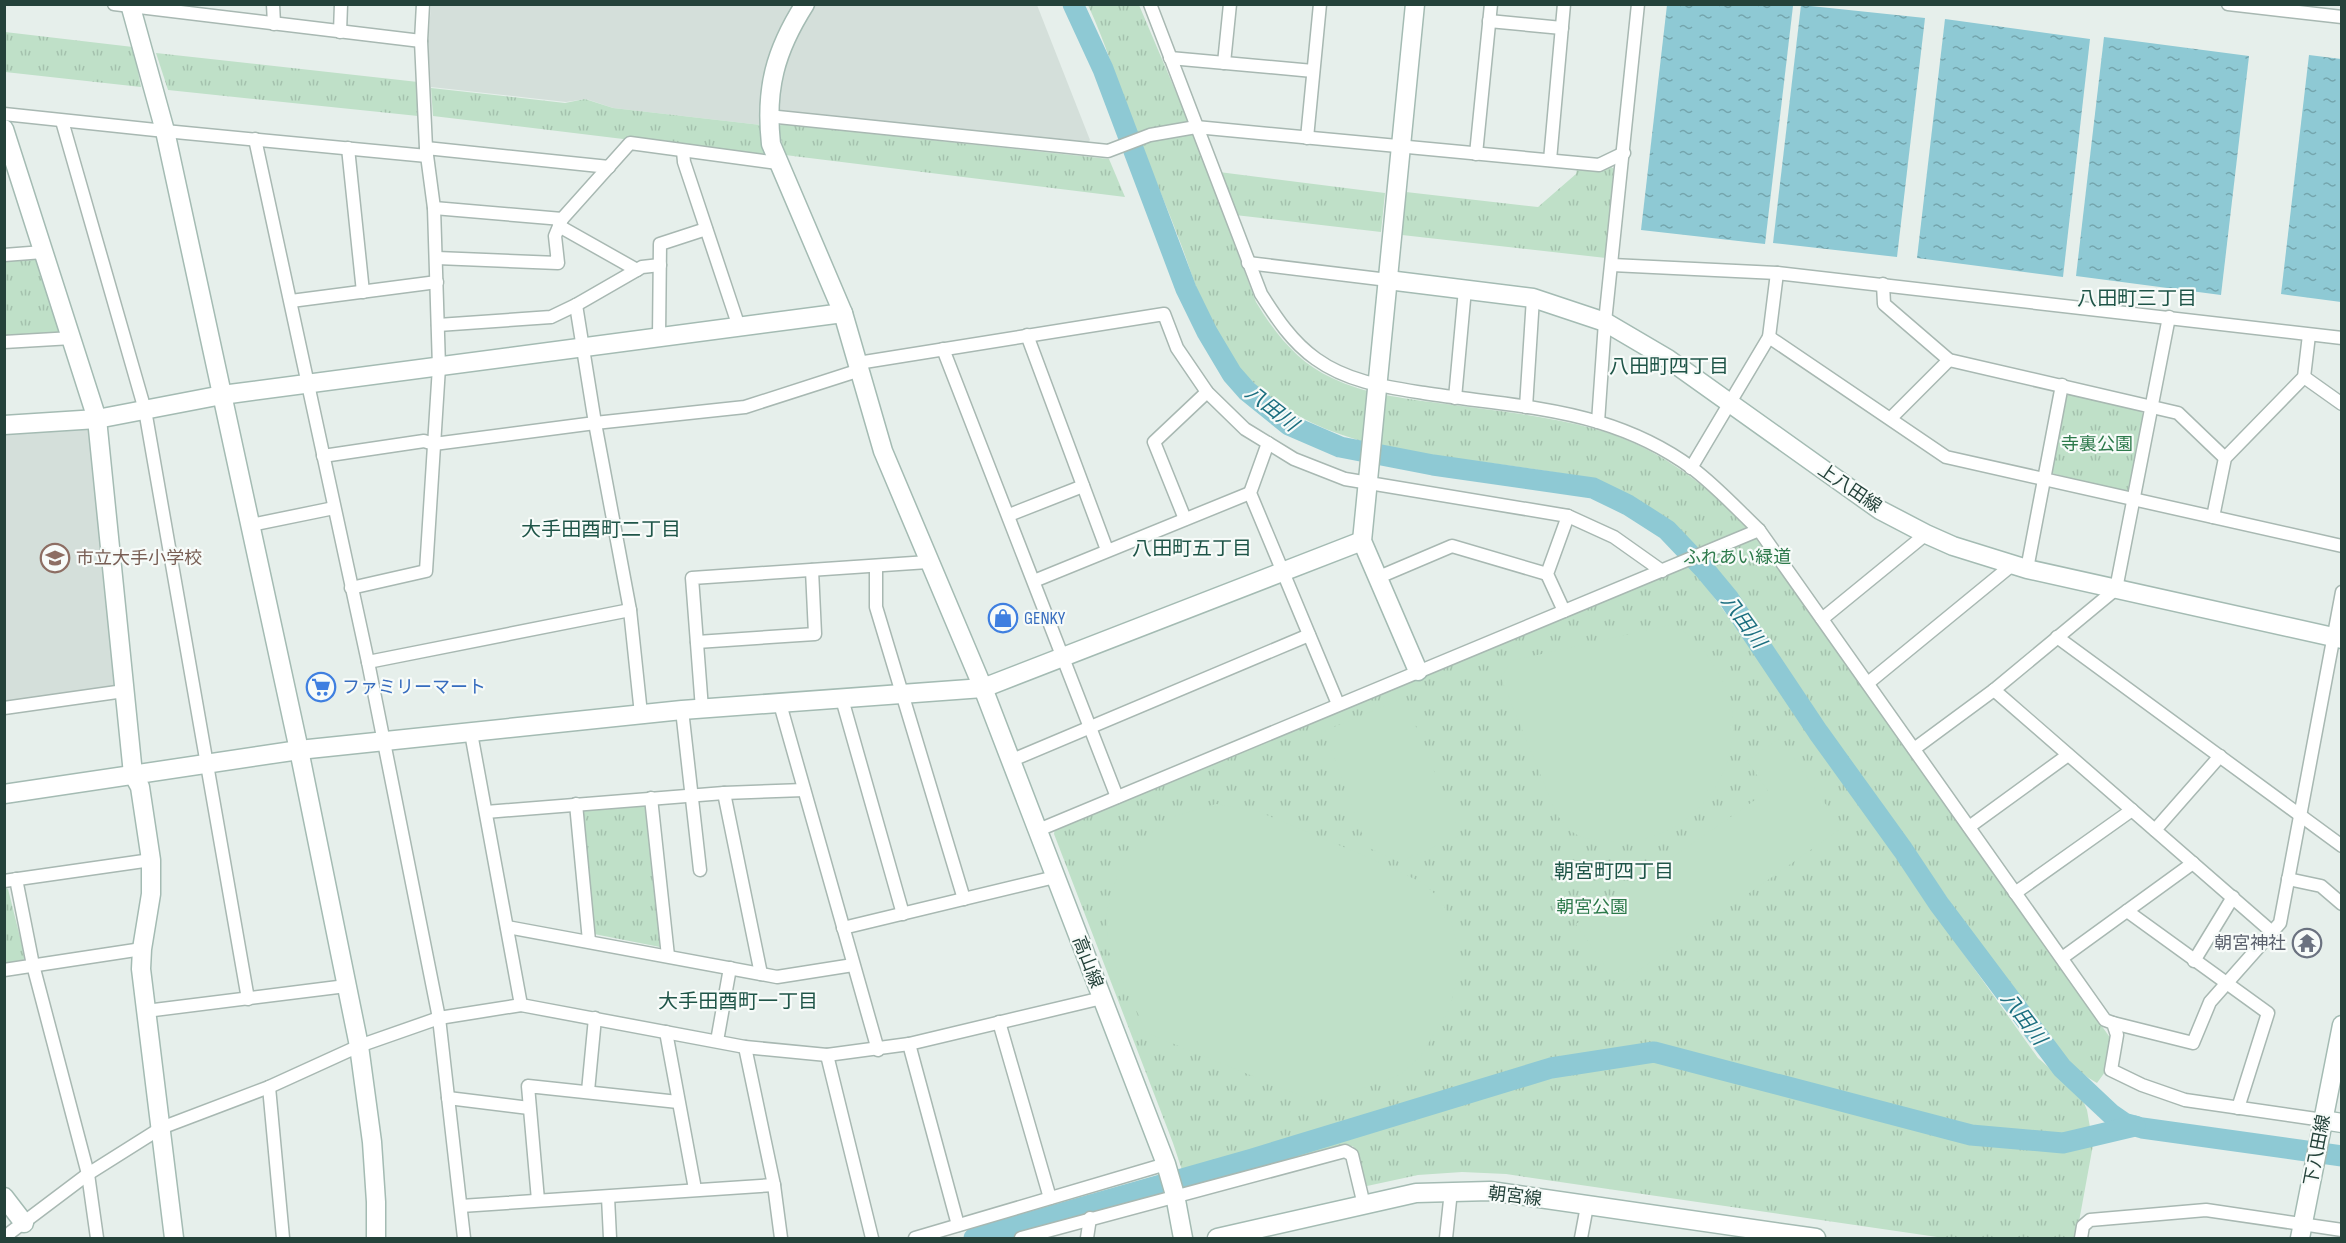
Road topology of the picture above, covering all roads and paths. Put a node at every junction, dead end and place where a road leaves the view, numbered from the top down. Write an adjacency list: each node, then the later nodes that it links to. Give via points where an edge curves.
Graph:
1 (273, 4): 18 (street)
2 (342, 4): 20 (street)
3 (423, 4): 21 (street)
4 (805, 4): 26 (street, 高山線, via 779,52 770,83)
5 (1150, 4): 22 (street)
6 (1230, 4): 23 (street)
7 (1320, 4): 24 (street)
8 (1415, 4): 33 (street)
9 (1491, 4): 17 (street)
10 (1564, 4): 19 (street)
11 (1638, 4): 37 (street)
12 (2228, 4): 14 (street)
13 (125, 5): 15 (street); 30 (street)
14 (2293, 9): 16 (street)
15 (203, 10): 18 (street)
16 (2342, 17)
17 (1489, 21): 19 (street); 38 (street)
18 (274, 24): 20 (street)
19 (1562, 28): 39 (street)
20 (340, 32): 21 (street)
21 (421, 41): 36 (street)
22 (1170, 58): 23 (street); 28 (street)
23 (1224, 63): 24 (street)
24 (1313, 70): 31 (street)
25 (4, 114): 27 (street)
26 (768, 116): 28 (street, via 1108,151 1150,135); 40 (street, 高山線)
27 (62, 121): 30 (street); 89 (street)
28 (1196, 127): 31 (street); 48 (street)
29 (4, 129): 45 (street)
30 (165, 131): 32 (street); 83 (street)
31 (1307, 138): 33 (street)
32 (255, 139): 34 (street); 59 (street)
33 (1402, 147): 38 (street); 53 (street)
34 (348, 148): 36 (street); 57 (street)
35 (683, 151): 40 (street); 41 (street, via 630,143); 44 (street)
36 (427, 152): 41 (street); 42 (street)
37 (1624, 153): 39 (street, via 1599,165); 50 (street)
38 (1476, 154): 39 (street)
39 (1550, 160)
40 (778, 163): 61 (street, 高山線)
41 (609, 167): 43 (street)
42 (434, 208): 43 (street); 47 (street)
43 (560, 222): 47 (street, via 555,236 558,263); 51 (street)
44 (706, 229): 49 (street, via 660,244); 65 (street)
45 (44, 252): 46 (street); 70 (street)
46 (4, 255)
47 (437, 258): 54 (street)
48 (1248, 262): 53 (street); 81 (street, via 1281,327 1299,345 1340,374)
49 (660, 265): 51 (street); 68 (street)
50 (1612, 265): 52 (street); 63 (street)
51 (637, 270): 60 (street)
52 (1777, 273): 55 (street); 69 (street)
53 (1388, 280): 56 (street, 上八田線); 81 (street)
54 (437, 282): 57 (street); 64 (street)
55 (1883, 284): 62 (street); 75 (street, via 1884,304)
56 (1465, 289): 58 (street, 上八田線); 84 (street)
57 (363, 292): 59 (street)
58 (1533, 298): 63 (street, 上八田線); 87 (street)
59 (291, 302): 79 (street)
60 (576, 305): 64 (street, via 551,317); 73 (street)
61 (843, 313): 65 (street); 77 (street, 高山線)
62 (2169, 317): 67 (street); 88 (street)
63 (1605, 322): 85 (street, 上八田線, via 1668,359); 92 (street)
64 (438, 325): 76 (street)
65 (739, 327): 68 (street)
66 (1027, 335): 74 (street); 82 (street, via 1164,314 1178,348); 102 (street)
67 (2309, 335): 71 (street); 78 (street)
68 (659, 337): 73 (street)
69 (1769, 337): 85 (street); 90 (street)
70 (72, 338): 72 (street); 91 (street)
71 (2342, 338)
72 (4, 342)
73 (582, 348): 76 (street); 93 (street)
74 (943, 349): 77 (street); 106 (street)
75 (1949, 360): 80 (street); 90 (street)
76 (439, 367): 79 (street); 96 (street)
77 (859, 367): 93 (street, via 745,407); 116 (street, 高山線, via 884,451)
78 (2304, 377): 86 (street); 98 (street)
79 (307, 385): 83 (street); 97 (street)
80 (2062, 385): 88 (street); 100 (street)
81 (1377, 386): 84 (street); 101 (street)
82 (1207, 392): 95 (street, via 1245,429); 109 (street, via 1154,442)
83 (222, 395): 89 (street); 110 (street)
84 (1455, 398): 87 (street)
85 (1728, 403): 99 (street); 112 (street, 上八田線, via 1880,510)
86 (2342, 404)
87 (1526, 407): 92 (street)
88 (2152, 407): 98 (street, via 2178,413); 104 (street)
89 (145, 410): 91 (street); 158 (street)
90 (1891, 418): 100 (street, via 1946,457)
91 (97, 419): 94 (street); 141 (street)
92 (1598, 422): 99 (street, via 1646,441)
93 (595, 423): 96 (street); 128 (street)
94 (4, 425)
95 (1268, 443): 101 (street, via 1322,471); 103 (street)
96 (434, 444): 97 (street, via 424,441); 125 (street, via 426,571)
97 (323, 456): 105 (street)
98 (2225, 458): 108 (street)
99 (1691, 468): 111 (street)
100 (2045, 480): 104 (street); 118 (street)
101 (1367, 483): 107 (street); 113 (street)
102 (1083, 486): 106 (street); 115 (street)
103 (1250, 493): 109 (street); 120 (street)
104 (2133, 500): 108 (street); 126 (street)
105 (334, 508): 110 (street); 125 (street)
106 (1009, 515): 124 (street)
107 (1568, 516): 121 (street, via 1614,537); 122 (street)
108 (2213, 517): 114 (street)
109 (1185, 519): 115 (street)
110 (251, 525): 154 (street)
111 (1759, 530): 121 (street); 130 (street)
112 (1926, 534): 118 (street, 上八田線); 130 (street)
113 (1362, 541): 120 (street); 123 (street)
114 (2342, 546)
115 (1107, 550): 124 (street)
116 (928, 562): 117 (street); 139 (street, 高山線)
117 (876, 566): 119 (street); 142 (street, via 876,607)
118 (2020, 567): 126 (street, 上八田線); 138 (street)
119 (812, 570): 134 (street, via 815,634); 134 (street, via 692,578)
120 (1281, 571): 131 (street); 135 (street)
121 (1662, 571): 129 (street)
122 (1547, 574): 123 (street, via 1452,546); 129 (street)
123 (1379, 577): 137 (street)
124 (1034, 581): 135 (street)
125 (351, 588): 136 (street)
126 (2116, 590): 132 (street); 133 (street, 上八田線)
127 (2342, 592): 133 (street)
128 (630, 610): 136 (street); 149 (street)
129 (1564, 611): 137 (street)
130 (1822, 618): 138 (street)
131 (1309, 635): 145 (street); 150 (street)
132 (2057, 637): 140 (street); 156 (street)
133 (2338, 638): 169 (street)
134 (697, 642): 147 (street)
135 (1063, 657): 139 (street); 150 (street)
136 (368, 662): 152 (street)
137 (1418, 671): 145 (street)
138 (1868, 683): 153 (street)
139 (983, 688): 142 (street); 157 (street, 高山線)
140 (1994, 690): 153 (street); 155 (street)
141 (124, 691): 146 (street); 159 (street)
142 (903, 694): 143 (street); 182 (street)
143 (842, 699): 144 (street); 185 (street)
144 (780, 704): 147 (street); 160 (street)
145 (1338, 704): 164 (street)
146 (4, 708)
147 (702, 709): 148 (street)
148 (682, 710): 149 (street); 163 (street)
149 (640, 714): 151 (street)
150 (1090, 726): 157 (street); 164 (street)
151 (471, 733): 152 (street); 168 (street)
152 (383, 741): 154 (street); 205 (street)
153 (1914, 749): 170 (street)
154 (299, 750): 158 (street); 200 (street)
155 (2068, 755): 167 (street); 170 (street)
156 (2220, 756): 169 (street); 171 (street)
157 (1010, 761): 172 (street, 高山線)
158 (207, 765): 159 (street); 202 (street)
159 (133, 774): 162 (street); 174 (street, via 140,787)
160 (804, 790): 161 (street); 187 (street)
161 (724, 793): 163 (street); 198 (street)
162 (4, 794)
163 (692, 795): 165 (street); 176 (street)
164 (1117, 796): 172 (street)
165 (651, 798): 166 (street); 191 (street)
166 (576, 804): 168 (street); 189 (street)
167 (2132, 810): 171 (street); 180 (street)
168 (486, 812): 186 (street)
169 (2300, 816): 173 (street); 178 (street)
170 (1969, 827): 180 (street)
171 (2155, 830): 175 (street)
172 (1036, 831): 177 (street, 高山線)
173 (2342, 846)
174 (151, 860): 179 (street); 190 (street, via 151,894)
175 (2193, 863): 181 (street); 184 (street)
176 (700, 870)
177 (1054, 877): 182 (street); 201 (street, 高山線)
178 (2288, 879): 183 (street, via 2321,886); 188 (street, via 2280,923)
179 (10, 880): 195 (street)
180 (2015, 893): 192 (street)
181 (2233, 897): 188 (street); 193 (street)
182 (964, 899): 185 (street)
183 (2342, 904)
184 (2127, 911): 192 (street); 193 (street)
185 (903, 914): 187 (street)
186 (507, 927): 189 (street); 203 (street)
187 (843, 928): 194 (street)
188 (2272, 932): 199 (street)
189 (589, 941): 191 (street)
190 (142, 949): 195 (street); 204 (street)
191 (668, 956): 196 (street)
192 (2062, 958): 208 (street, via 2105,1020)
193 (2194, 961): 199 (street)
194 (853, 965): 198 (street, via 777,977); 215 (street)
195 (33, 966): 197 (street); 226 (street)
196 (730, 968): 198 (street); 211 (street)
197 (4, 970)
198 (761, 974)
199 (2226, 984): 208 (street, via 2210,1002 2193,1043); 222 (street, via 2268,1013)
200 (346, 986): 202 (street); 213 (street)
201 (1102, 998): 207 (street); 227 (street, 高山線)
202 (248, 999): 204 (street)
203 (521, 1005): 205 (street); 206 (street)
204 (146, 1011): 225 (street)
205 (439, 1018): 213 (street); 219 (street)
206 (595, 1018): 210 (street); 218 (street)
207 (999, 1022): 212 (street); 233 (street)
208 (2113, 1023): 222 (street, via 2117,1035 2111,1070 2185,1100)
209 (2342, 1026): 224 (street, 下八田線)
210 (666, 1032): 211 (street); 220 (street)
211 (717, 1041): 214 (street)
212 (909, 1044): 215 (street); 240 (street)
213 (359, 1046): 217 (street); 249 (street, via 372,1142)
214 (746, 1047): 216 (street); 228 (street)
215 (878, 1050): 216 (street)
216 (827, 1055): 253 (street)
217 (269, 1088): 225 (street); 248 (street)
218 (588, 1092): 220 (street); 221 (street, via 528,1086)
219 (448, 1098): 221 (street); 236 (street)
220 (678, 1102): 229 (street)
221 (529, 1108): 234 (street)
222 (2238, 1108): 224 (street)
223 (2342, 1123): 224 (street)
224 (2322, 1126): 242 (street, 下八田線)
225 (161, 1128): 226 (street); 247 (street)
226 (88, 1174): 239 (street); 246 (street)
227 (1171, 1182): 233 (street); 235 (street, via 1345,1151 1352,1155); 238 (street); 257 (street, 高山線)
228 (774, 1185): 229 (street); 252 (street)
229 (695, 1189): 232 (street)
230 (1451, 1191): 235 (street, 朝宮線, via 1416,1193); 237 (street, 朝宮線, via 1490,1191); 259 (street)
231 (4, 1197): 239 (street)
232 (608, 1197): 234 (street); 251 (street)
233 (1050, 1198): 240 (street)
234 (538, 1200): 236 (street)
235 (1364, 1205): 243 (street, 朝宮線)
236 (461, 1206): 250 (street)
237 (1587, 1206): 244 (street, 朝宮線); 260 (street)
238 (1090, 1218): 255 (street); 256 (street)
239 (24, 1223): 245 (street)
240 (958, 1225): 254 (street)
241 (2342, 1230): 242 (street)
242 (2301, 1231): 261 (street, via 2206,1210 2090,1220 2083,1226)
243 (1273, 1233): 258 (street, 朝宮線)
244 (1814, 1238)
245 (6, 1239)
246 (97, 1239)
247 (174, 1239)
248 (283, 1239)
249 (376, 1239)
250 (464, 1239)
251 (610, 1239)
252 (781, 1239)
253 (872, 1239)
254 (915, 1239)
255 (1021, 1239)
256 (1087, 1239)
257 (1183, 1239)
258 (1217, 1239)
259 (1446, 1239)
260 (1581, 1239)
261 (2081, 1239)

